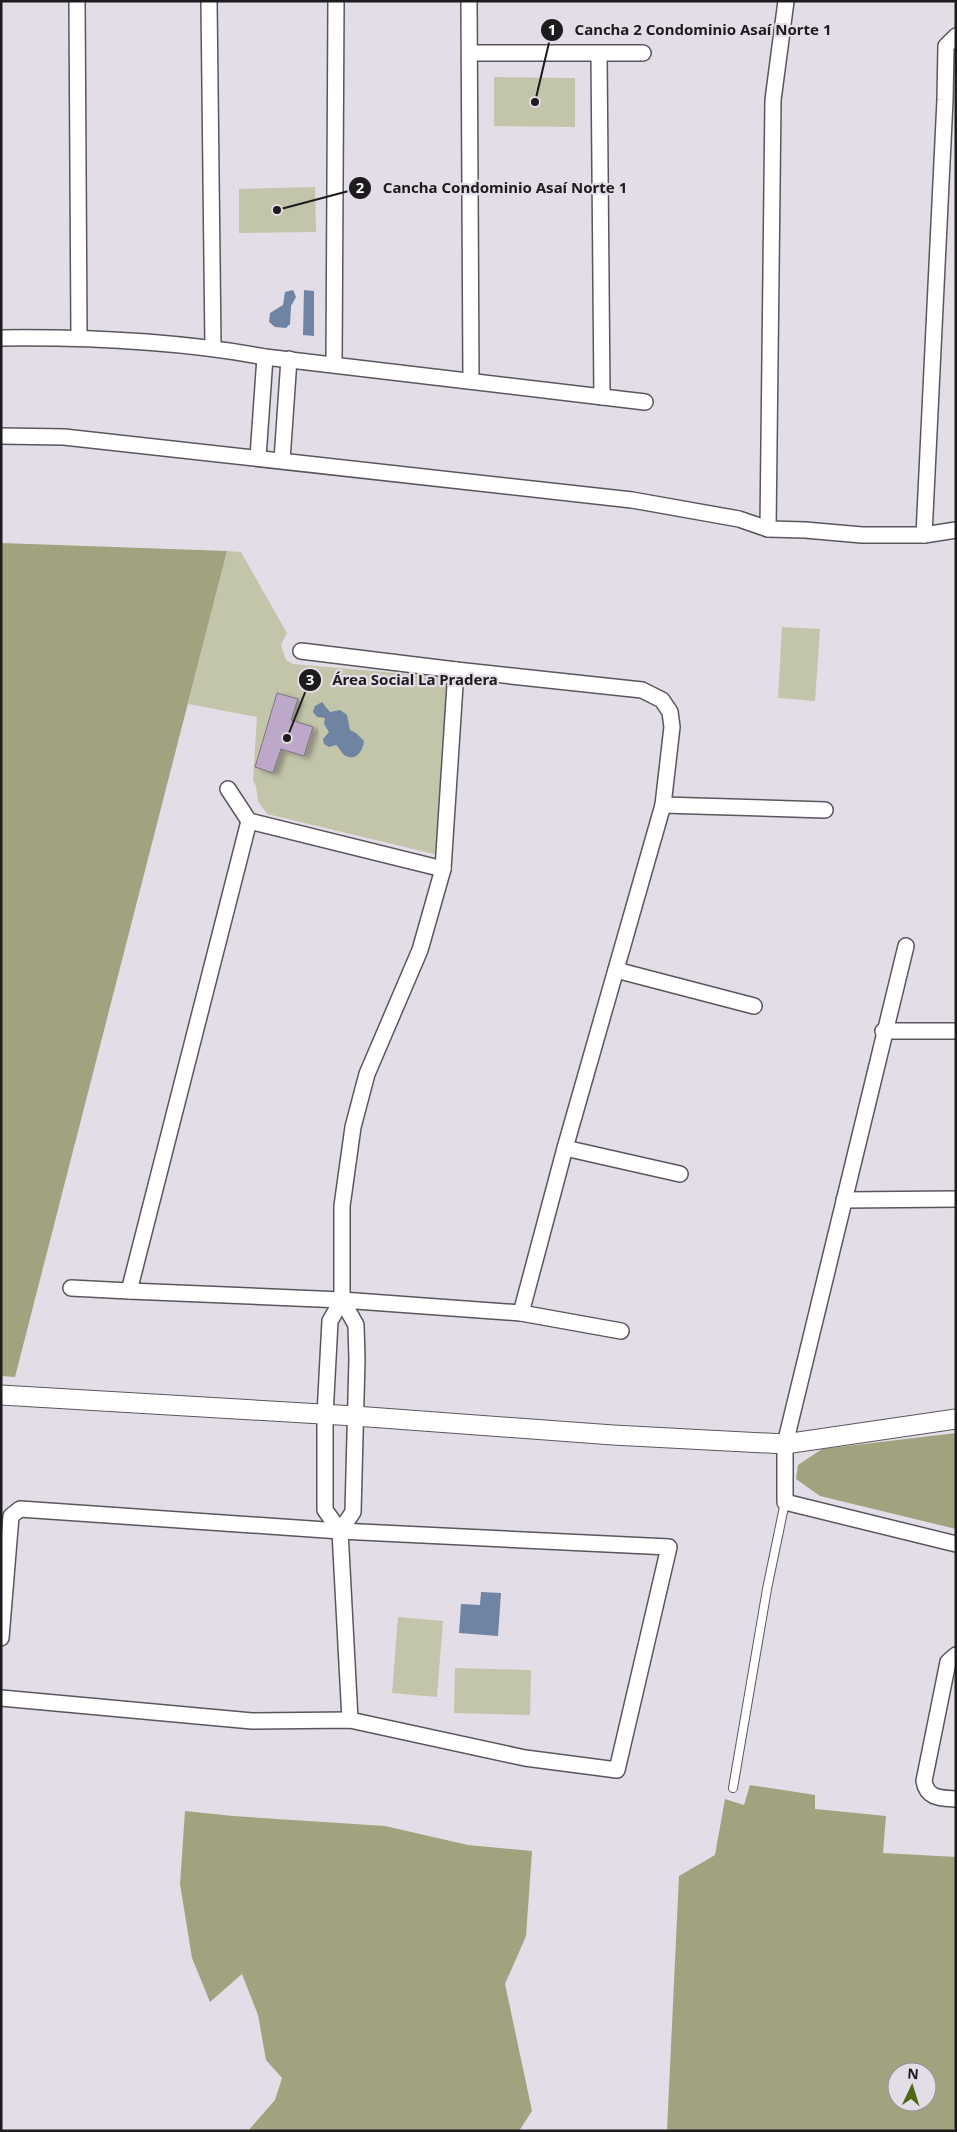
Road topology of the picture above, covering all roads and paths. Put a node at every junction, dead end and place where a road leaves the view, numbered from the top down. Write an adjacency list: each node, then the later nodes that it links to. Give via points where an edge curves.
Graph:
1 (77, 1): 10 (street)
2 (209, 1): 12 (street)
3 (336, 1): 15 (street)
4 (469, 1): 7 (street)
5 (786, 1): 22 (street, via 772,100)
6 (956, 36): 24 (street, via 946,46)
7 (470, 53): 9 (street); 16 (street)
8 (643, 53): 9 (street)
9 (599, 54): 17 (street)
10 (79, 337): 11 (street); 12 (street)
11 (1, 338)
12 (213, 347): 13 (street)
13 (265, 356): 14 (street); 20 (street)
14 (289, 359): 15 (street); 21 (street)
15 (334, 364): 16 (street)
16 (471, 381): 17 (street)
17 (602, 397): 18 (street)
18 (644, 402)
19 (1, 436): 20 (street, via 64,436)
20 (258, 457): 21 (street)
21 (282, 460): 22 (street, via 632,500 739,519)
22 (768, 530): 24 (street)
23 (956, 530): 24 (street)
24 (924, 535)
25 (301, 651): 26 (street)
26 (456, 670): 28 (street, via 642,690 662,700 670,712 672,727); 31 (street)
27 (228, 789): 30 (street)
28 (663, 805): 29 (street); 33 (street)
29 (825, 810)
30 (248, 820): 31 (street); 42 (street)
31 (443, 869): 43 (street, via 420,950 368,1074 353,1127 342,1206)
32 (906, 946): 35 (street)
33 (616, 970): 34 (street); 37 (street)
34 (754, 1006)
35 (884, 1031): 36 (street); 40 (street)
36 (956, 1031)
37 (565, 1148): 38 (street); 44 (street)
38 (680, 1174)
39 (956, 1199): 40 (street)
40 (844, 1200): 50 (street)
41 (71, 1288): 42 (street)
42 (129, 1291): 43 (street)
43 (342, 1300): 44 (street); 47 (street, via 330,1322); 48 (street, via 356,1325)
44 (521, 1313): 45 (street)
45 (621, 1331)
46 (1, 1395): 47 (street)
47 (325, 1415): 48 (street); 52 (street, via 325,1510)
48 (355, 1416): 50 (street); 52 (street, via 353,1512)
49 (956, 1419): 50 (street)
50 (785, 1444): 51 (street)
51 (785, 1502): 53 (street); 58 (lane)
52 (340, 1531): 54 (street, via 20,1509 11,1516); 57 (street); 57 (street, via 669,1547 617,1770 525,1758)
53 (956, 1544)
54 (1, 1638)
55 (956, 1655): 59 (street, via 948,1662 924,1782 935,1798)
56 (1, 1698): 57 (street, via 252,1721)
57 (350, 1720)
58 (733, 1788)
59 (956, 1799)

